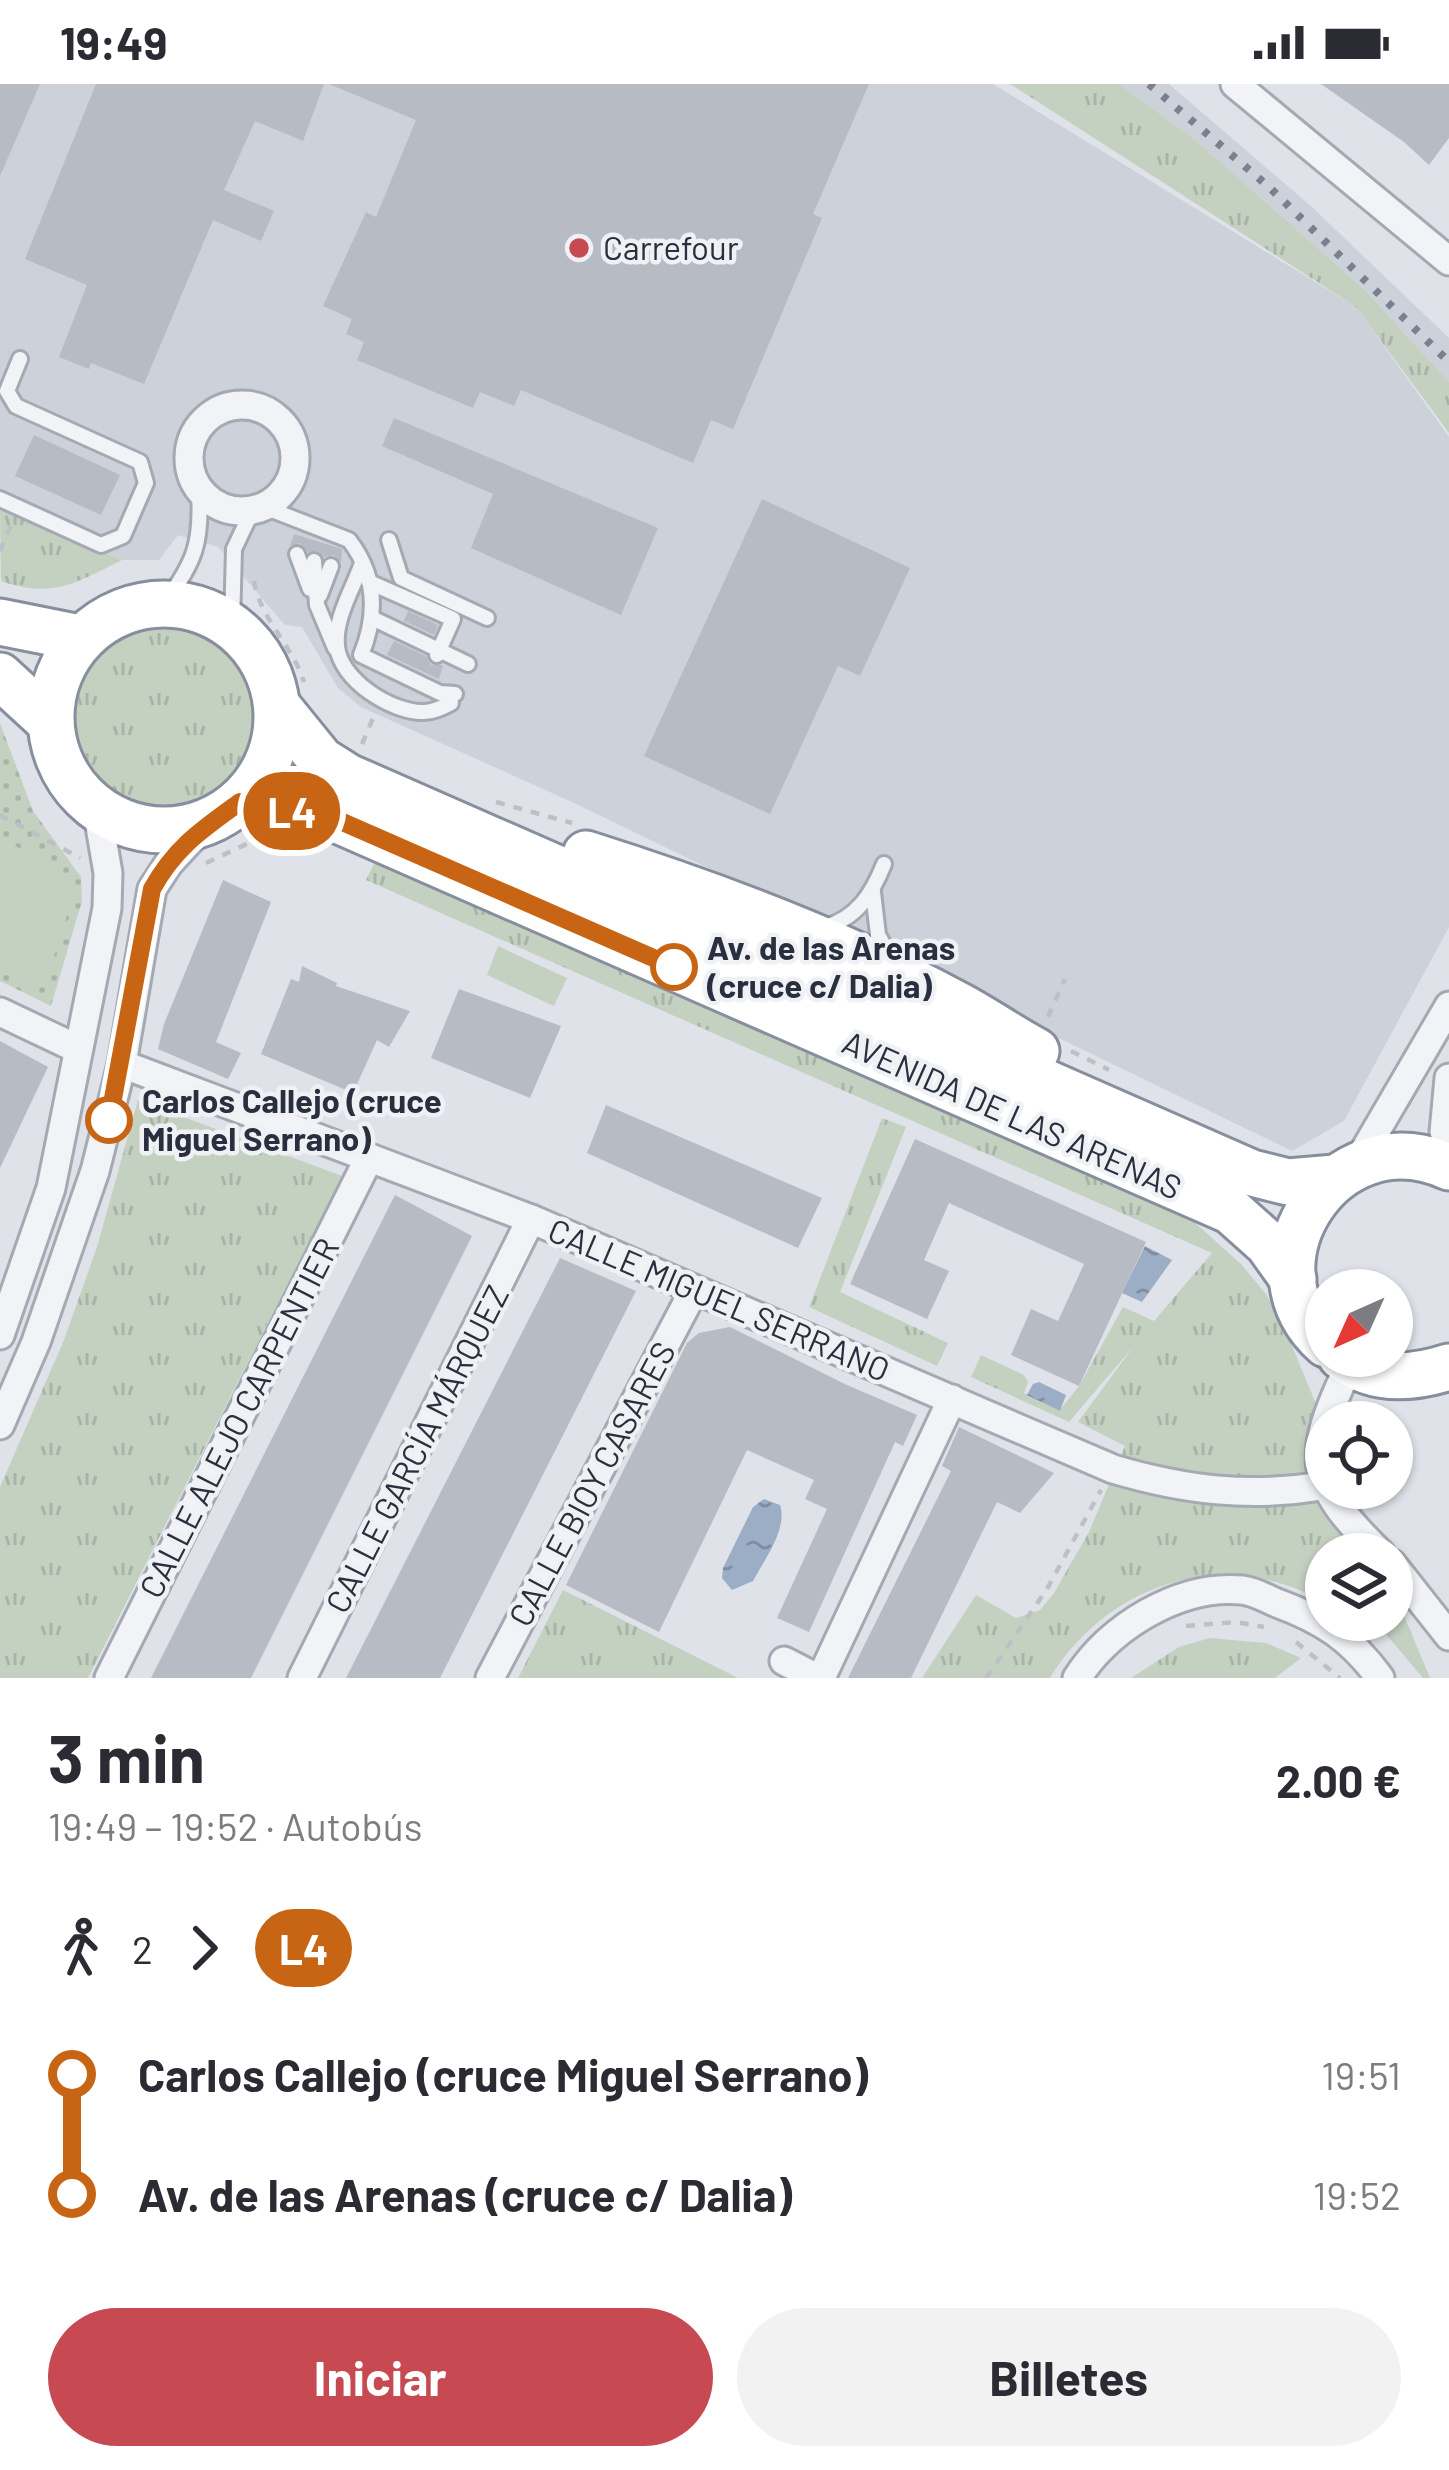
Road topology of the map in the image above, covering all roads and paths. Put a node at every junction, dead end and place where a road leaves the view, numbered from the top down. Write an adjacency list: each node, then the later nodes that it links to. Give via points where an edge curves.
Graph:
1 (1235, 84): 2 (street)
2 (1449, 261)
3 (20, 359): 6 (lane, via 7,391 16,406 140,462 146,483 123,536 111,544)
4 (199, 492): 7 (street, via 223,509); 7 (street, via 188,464 193,434 218,410 248,405 275,417 295,458 288,485); 16 (lane, via 197,551)
5 (0, 499): 6 (lane)
6 (19, 508): 9 (path)
7 (258, 509): 12 (lane, via 349,541); 21 (lane, via 235,549)
8 (389, 540): 18 (lane, via 401,578)
9 (0, 551)
10 (297, 554): 17 (lane)
11 (314, 561): 17 (lane)
12 (362, 563): 15 (lane); 23 (lane)
13 (331, 566): 17 (lane)
14 (251, 570): 27 (path, via 256,596 299,664)
15 (369, 582): 19 (lane); 24 (lane, via 453,619)
16 (165, 602): 21 (highway); 22 (highway, via 119,612)
17 (316, 605): 23 (lane)
18 (487, 618)
19 (374, 619): 23 (lane, via 362,656 453,699 431,712 405,710 361,685); 24 (lane)
20 (0, 622): 22 (highway)
21 (232, 625): 27 (highway)
22 (80, 638): 28 (highway, via 57,677)
23 (336, 651)
24 (435, 651): 25 (lane)
25 (468, 664)
26 (0, 676): 28 (highway)
27 (292, 700): 33 (highway); 34 (highway, AVENIDA DE LAS ARENAS, via 321,760)
28 (50, 722): 31 (highway, via 56,755)
29 (371, 723): 30 (path)
30 (360, 749)
31 (97, 809): 33 (highway, via 131,826); 36 (street)
32 (0, 815): 36 (path)
33 (228, 832): 45 (street, via 169,863 152,889); 53 (highway, AVENIDA DE LAS ARENAS, via 331,817 1231,1211)
34 (495, 842): 38 (highway, via 580,853); 47 (highway, AVENIDA DE LAS ARENAS)
35 (884, 864): 37 (lane)
36 (108, 873): 44 (street)
37 (873, 892): 38 (lane, via 837,924); 40 (lane, via 878,935)
38 (793, 929): 40 (highway)
39 (1066, 979): 43 (path)
40 (914, 983): 47 (highway, via 1069,1069)
41 (1449, 1006): 51 (street)
42 (0, 1012): 44 (street)
43 (1039, 1035)
44 (78, 1049): 56 (street, via 51,1188)
45 (122, 1064): 49 (street, CALLE MIGUEL SERRANO); 60 (street, via 77,1229)
46 (1449, 1078): 48 (street)
47 (1107, 1109): 51 (highway, AVENIDA DE LAS ARENAS, via 1288,1182)
48 (1449, 1141)
49 (369, 1158): 52 (street, CALLE MIGUEL SERRANO); 71 (street, CALLE ALEJO CARPENTIER)
50 (1449, 1166): 51 (highway, AVENIDA DE LAS ARENAS, via 1393,1155)
51 (1346, 1172): 53 (highway, via 1309,1207 1295,1240)
52 (531, 1220): 54 (street, CALLE MIGUEL SERRANO); 72 (street, CALLE GARCÍA MÁRQUEZ)
53 (1293, 1279): 55 (highway, AVENIDA DE LAS ARENAS)
54 (694, 1290): 59 (street, CALLE MIGUEL SERRANO); 73 (street, CALLE BIOY CASARES)
55 (1305, 1317)
56 (0, 1335)
57 (1449, 1366): 58 (highway)
58 (1413, 1376)
59 (952, 1399): 61 (street, CALLE MIGUEL SERRANO); 74 (street)
60 (0, 1425)
61 (1112, 1469): 62 (street, CALLE MIGUEL SERRANO, via 1211,1492); 75 (path, via 1047,1589)
62 (1305, 1489)
63 (1339, 1509): 64 (street)
64 (1359, 1533)
65 (1413, 1591): 68 (street)
66 (1178, 1629): 67 (path, via 1236,1622)
67 (1274, 1630)
68 (1449, 1636)
69 (1292, 1639): 77 (path)
70 (784, 1661): 74 (street)
71 (109, 1678)
72 (302, 1678)
73 (490, 1678)
74 (819, 1678)
75 (986, 1678)
76 (1077, 1678): 78 (street, via 1124,1627 1183,1596 1244,1590 1320,1618)
77 (1340, 1678)
78 (1380, 1678)

